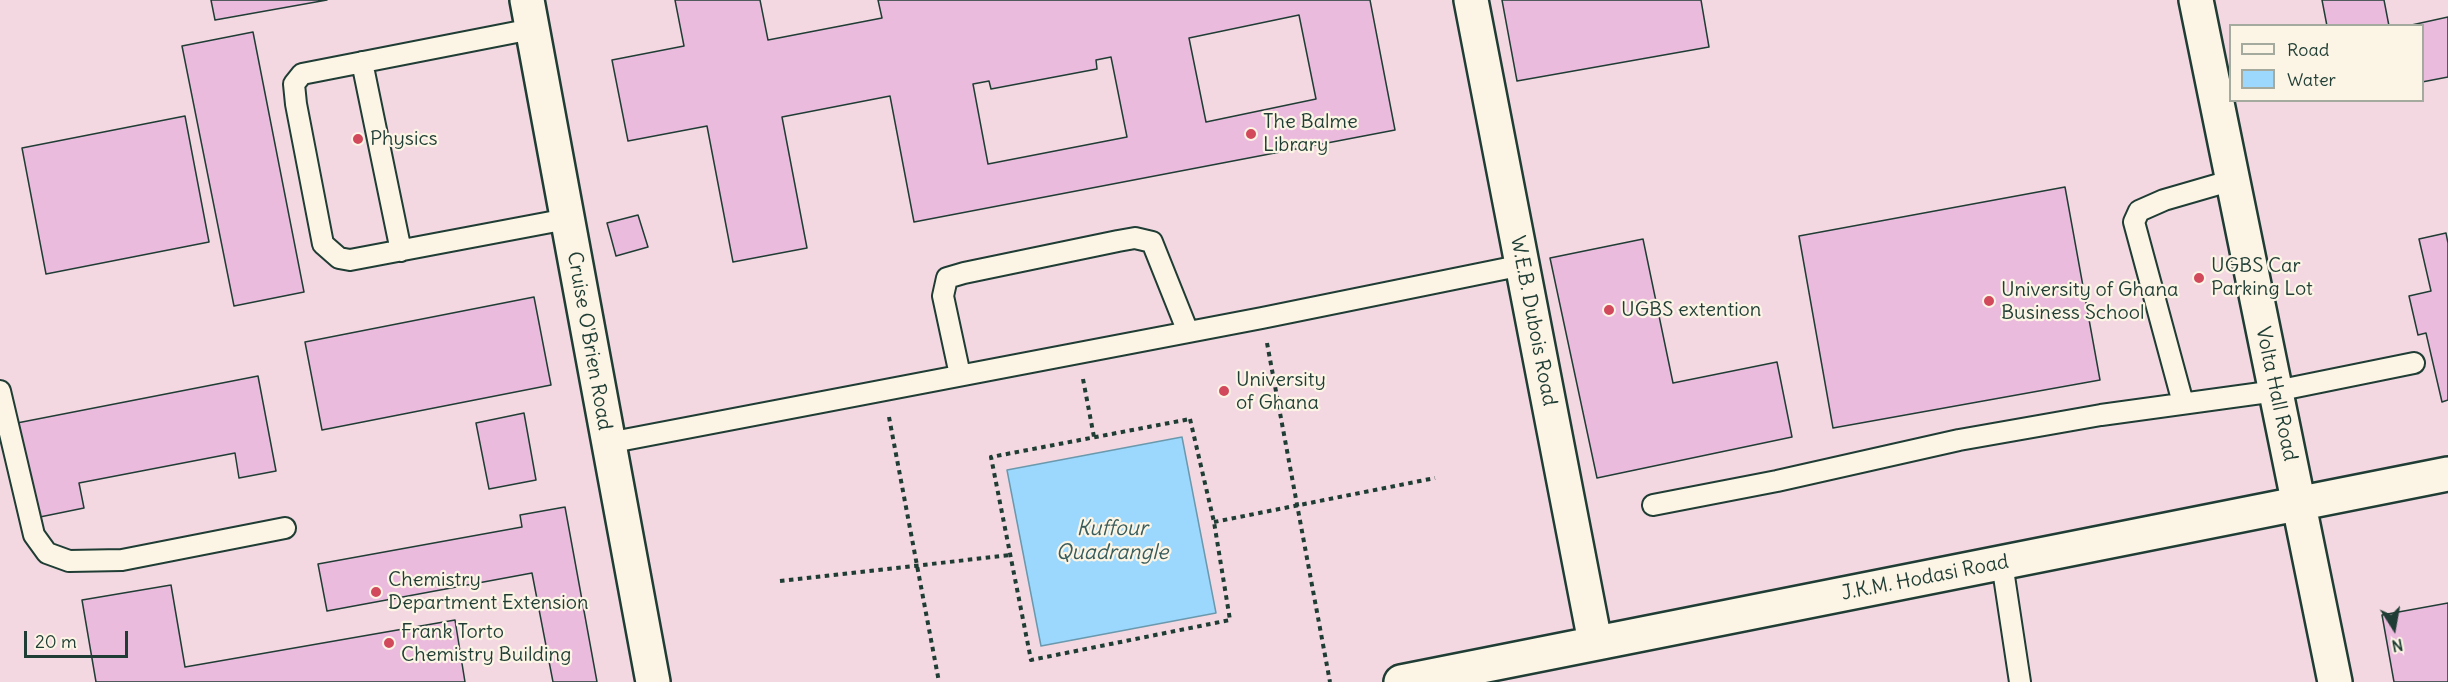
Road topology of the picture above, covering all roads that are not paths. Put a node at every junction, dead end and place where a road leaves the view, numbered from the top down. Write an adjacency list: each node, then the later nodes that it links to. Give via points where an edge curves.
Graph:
1 (1471, 0): 8 (street, W.E.B. Dubois Road)
2 (2196, 0): 5 (street, Volta Hall Road)
3 (529, 15): 4 (lane); 6 (street, Cruise O'Brien Road)
4 (362, 62): 7 (lane); 7 (lane, via 302,74 294,84 323,244 339,258 350,260)
5 (2233, 180): 12 (street, Volta Hall Road); 14 (lane, via 2164,200 2139,211 2134,222)
6 (567, 219): 7 (lane); 15 (street, Cruise O'Brien Road)
7 (401, 251)
8 (1522, 265): 9 (lane); 21 (street, W.E.B. Dubois Road)
9 (1188, 332): 11 (lane); 11 (lane, via 1152,242 1135,238 1118,241 947,278 943,296)
10 (2414, 363): 12 (lane)
11 (960, 375): 15 (lane)
12 (2276, 391): 14 (lane); 17 (street, Volta Hall Road)
13 (0, 392): 19 (lane, via 34,535 47,553 69,561 122,560)
14 (2183, 403): 18 (lane, via 1959,440)
15 (608, 443): 22 (street, Cruise O'Brien Road)
16 (2448, 474): 17 (street, J.K.M. Hodasi Road)
17 (2299, 504): 20 (street, J.K.M. Hodasi Road); 25 (street, Volta Hall Road)
18 (1653, 505)
19 (285, 528)
20 (2002, 562): 21 (street, J.K.M. Hodasi Road); 24 (lane)
21 (1595, 642): 23 (street, J.K.M. Hodasi Road)
22 (654, 682)
23 (1401, 682)
24 (2020, 682)
25 (2334, 682)

